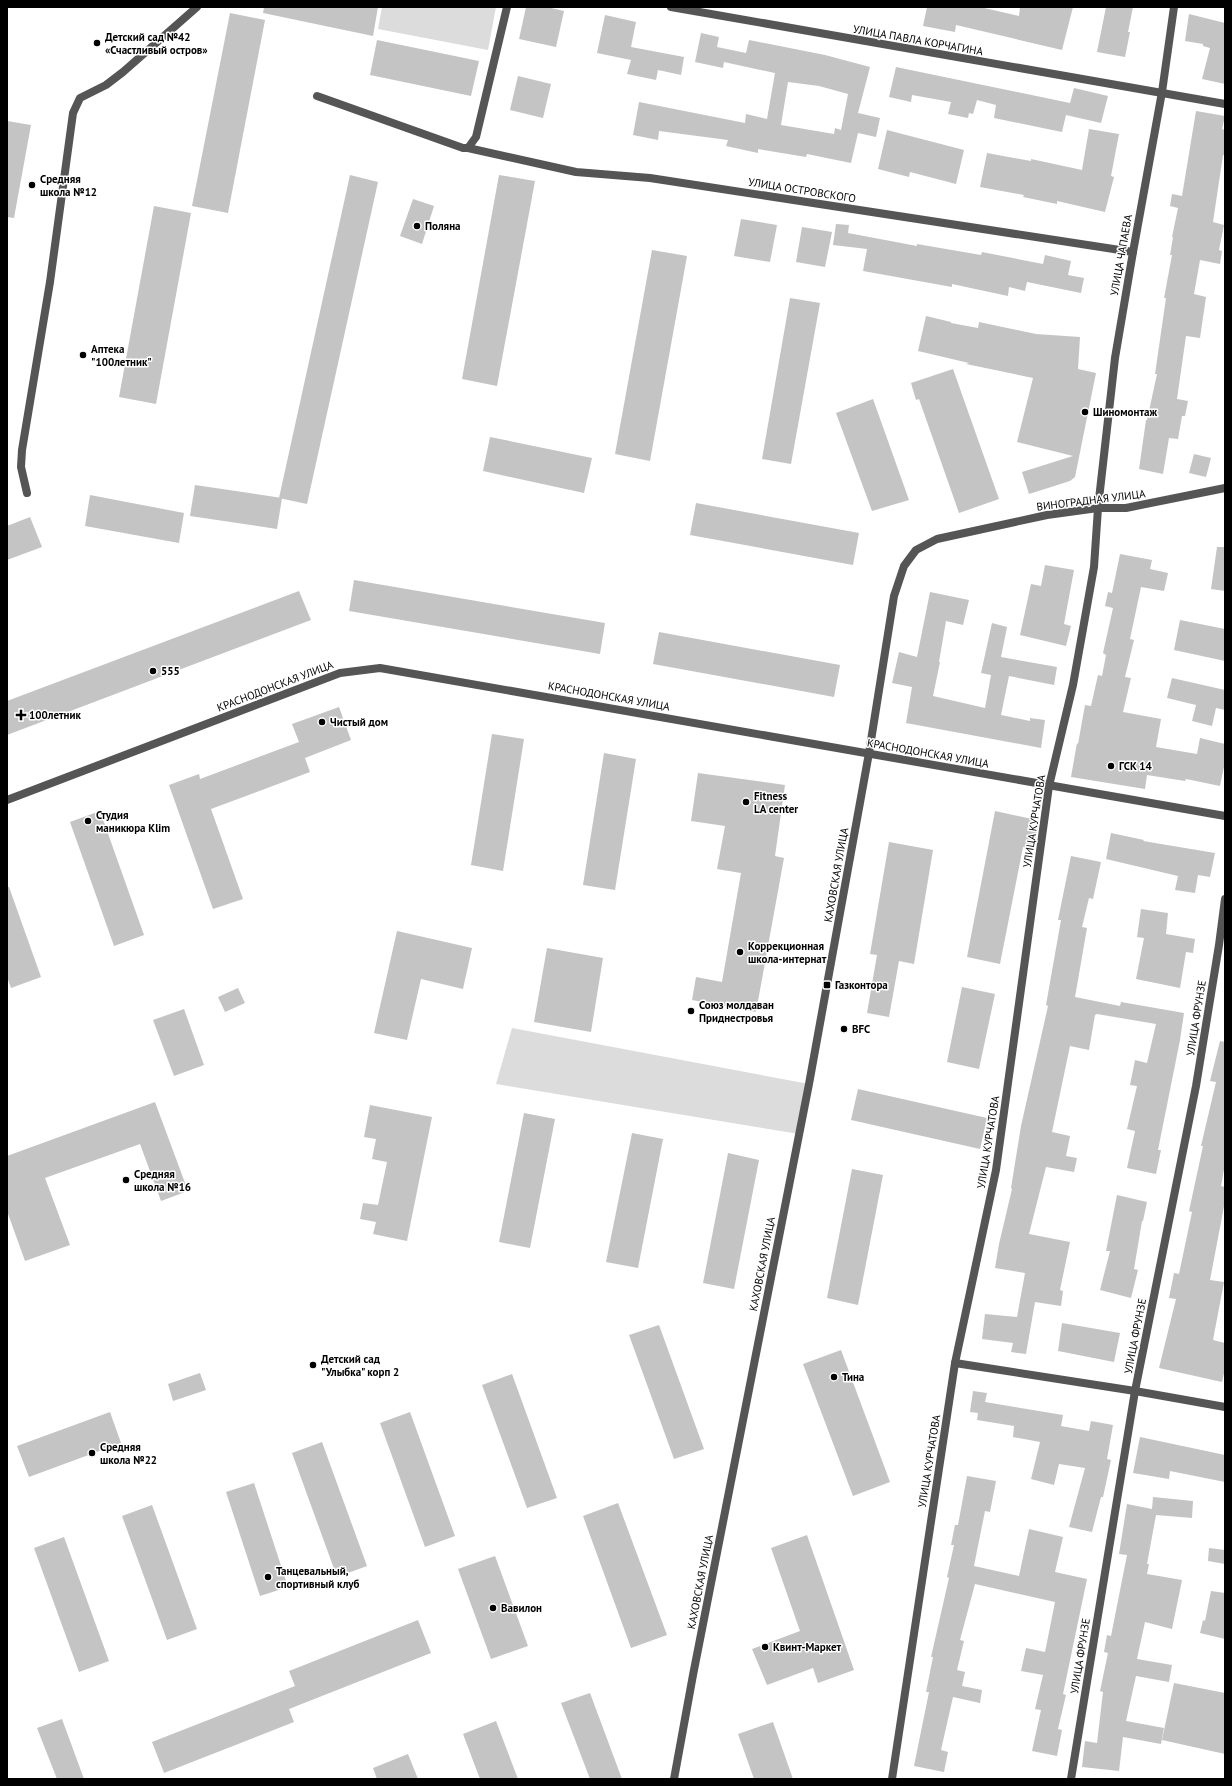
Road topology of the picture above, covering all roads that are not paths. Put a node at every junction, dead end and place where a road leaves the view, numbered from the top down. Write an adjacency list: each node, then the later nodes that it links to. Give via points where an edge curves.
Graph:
1 (197, 7): 11 (street, via 123,72 106,85 80,98 73,113 50,282 22,450 21,467)
2 (507, 7): 8 (street, via 476,137)
3 (671, 7): 5 (street, УЛИЦА ПАВЛА КОРЧАГИНА)
4 (1174, 7): 5 (street, УЛИЦА ЧАПАЕВА)
5 (1162, 92): 7 (street, УЛИЦА ПАВЛА КОРЧАГИНА); 9 (street, УЛИЦА ЧАПАЕВА)
6 (317, 96): 8 (street, УЛИЦА ОСТРОВСКОГО, via 431,138)
7 (1225, 104)
8 (468, 148): 9 (street, УЛИЦА ОСТРОВСКОГО, via 576,172 650,178)
9 (1133, 252): 12 (street, УЛИЦА ЧАПАЕВА, via 1115,358)
10 (1225, 488): 12 (street, ВИНОГРАДНАЯ УЛИЦА, via 1126,508)
11 (27, 492)
12 (1098, 508): 13 (street, ВИНОГРАДНАЯ УЛИЦА, via 1047,515 937,539 916,550 904,566 894,596); 14 (street, УЛИЦА КУРЧАТОВА, via 1094,567 1073,685)
13 (869, 753): 14 (street, КРАСНОДОНСКАЯ УЛИЦА); 15 (street, КРАСНОДОНСКАЯ УЛИЦА, via 380,668 340,673); 21 (street, КАХОВСКАЯ УЛИЦА, via 807,1092)
14 (1049, 786): 16 (street, КРАСНОДОНСКАЯ УЛИЦА); 18 (street, УЛИЦА КУРЧАТОВА, via 996,1170)
15 (7, 800)
16 (1225, 816)
17 (1225, 899): 19 (street, УЛИЦА ФРУНЗЕ, via 1196,1086)
18 (955, 1363): 19 (street); 22 (street, УЛИЦА КУРЧАТОВА)
19 (1135, 1391): 20 (street); 23 (street, УЛИЦА ФРУНЗЕ)
20 (1225, 1408)
21 (674, 1779)
22 (892, 1779)
23 (1071, 1779)

